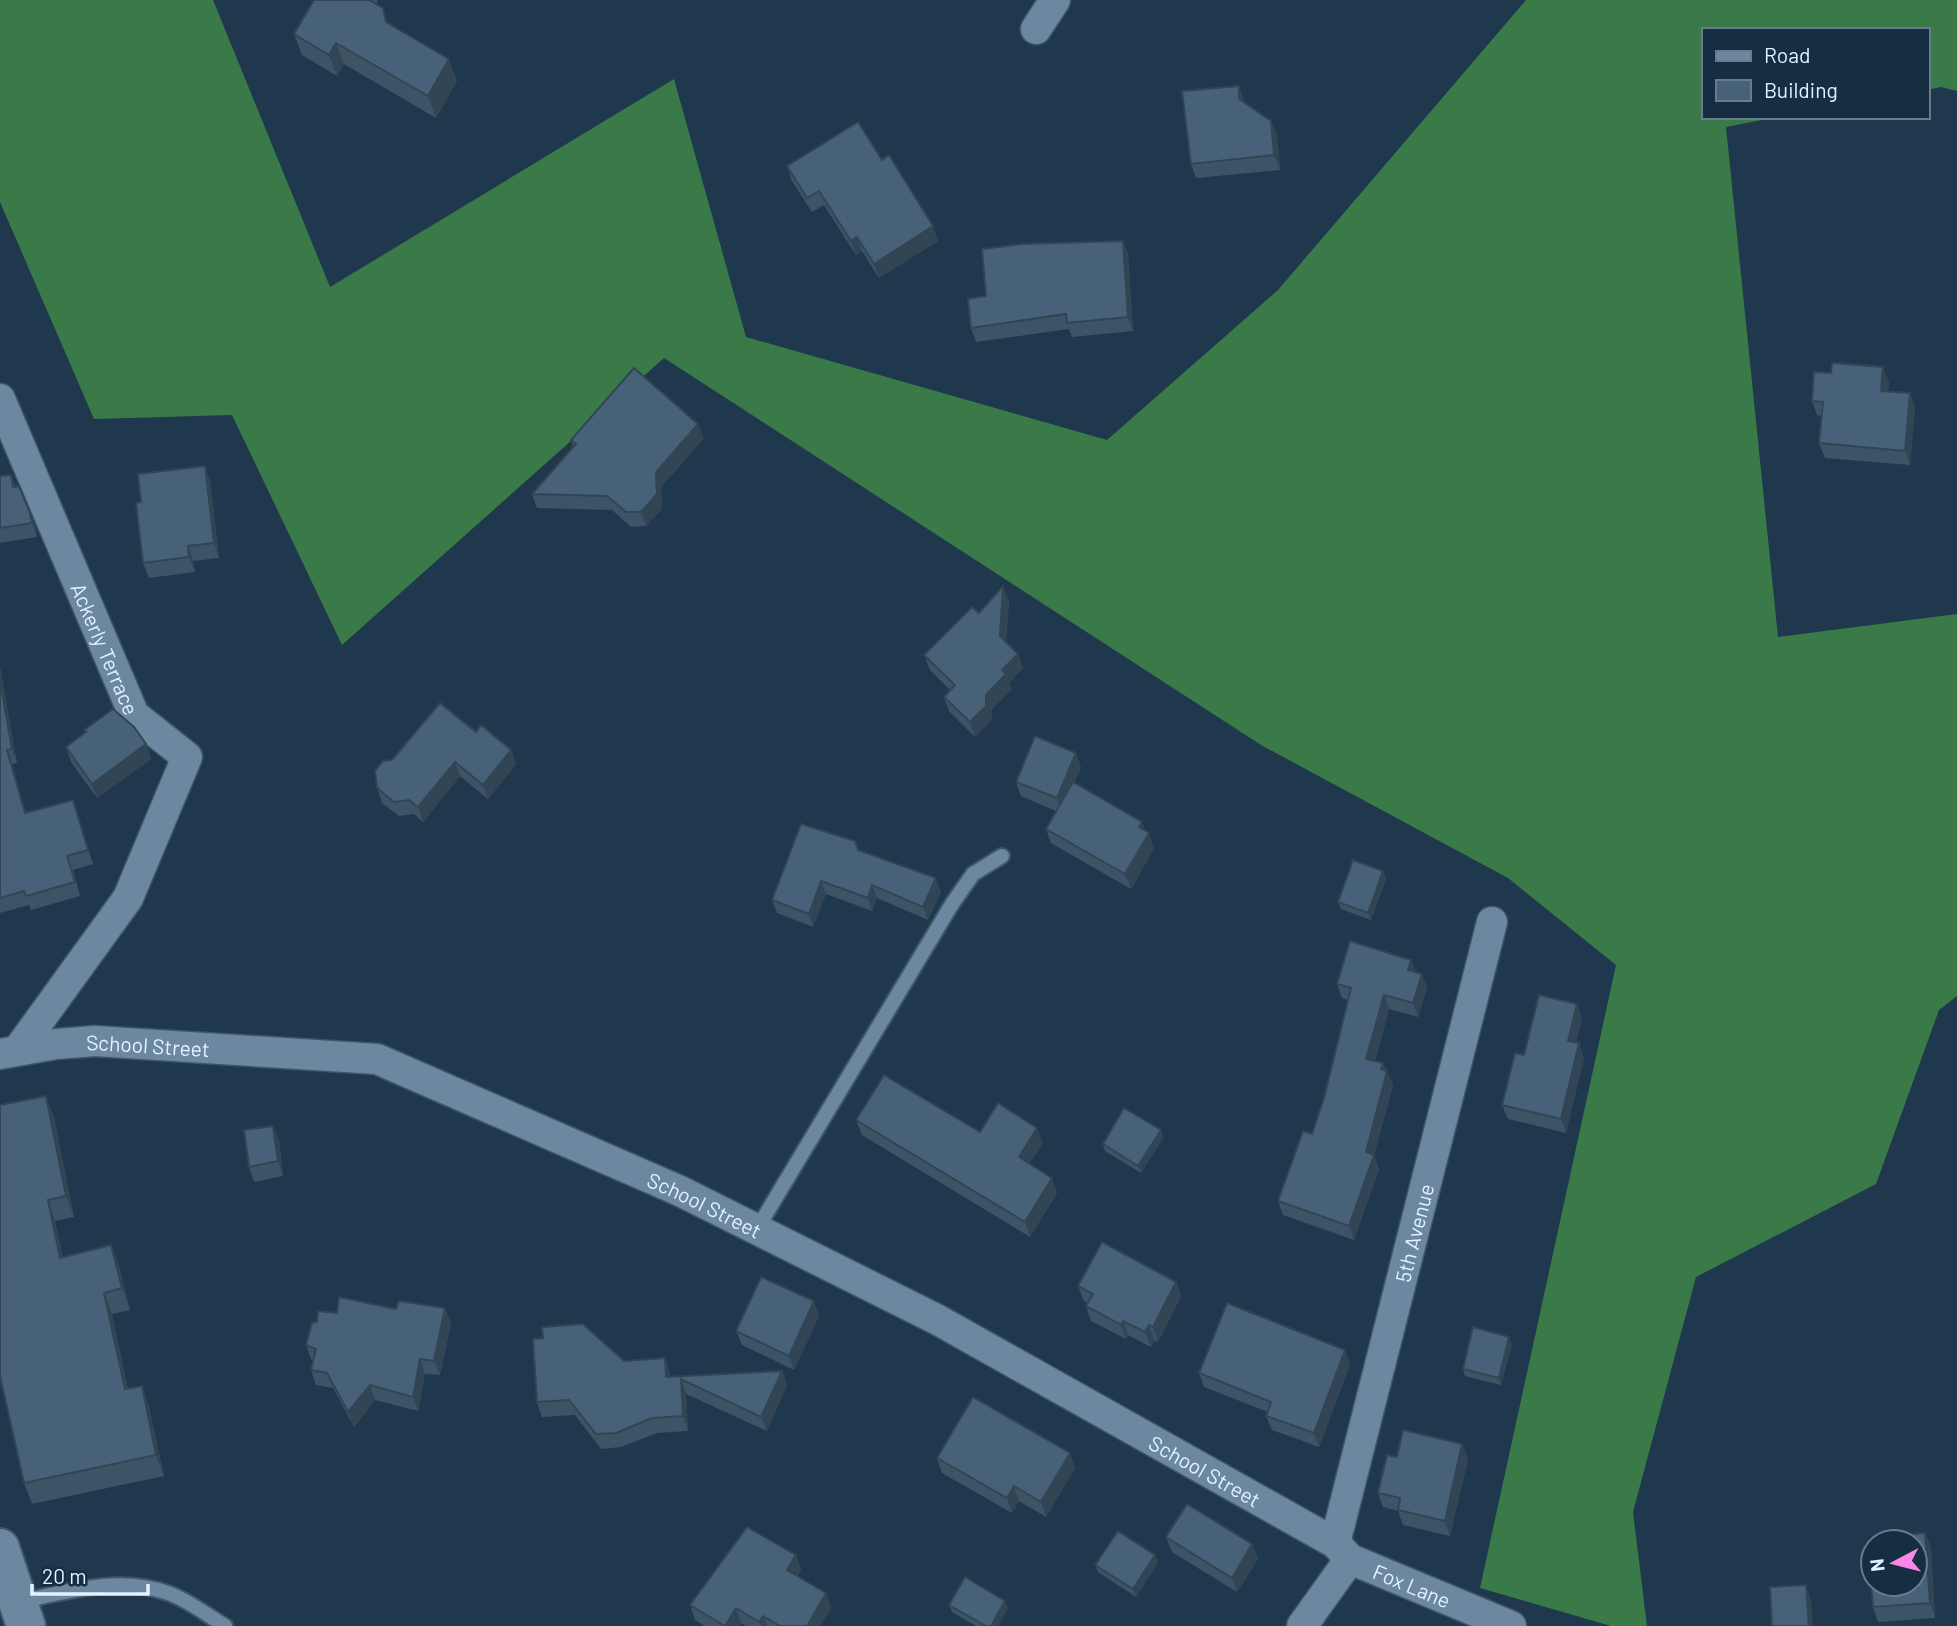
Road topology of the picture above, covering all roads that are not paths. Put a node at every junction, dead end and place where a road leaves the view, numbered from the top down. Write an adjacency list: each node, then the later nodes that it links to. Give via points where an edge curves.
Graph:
1 (1055, 0): 2 (street)
2 (1036, 29)
3 (0, 398): 6 (street, Ackerly Terrace, via 134,715 187,757 128,898)
4 (1002, 856): 7 (lane, via 974,874 952,904)
5 (1492, 922): 9 (street, 5th Avenue)
6 (9, 1052): 7 (street, School Street, via 95,1041 377,1059)
7 (757, 1229): 9 (street, School Street, via 959,1331)
8 (0, 1548): 10 (street)
9 (1343, 1551): 12 (street, 5th Avenue); 13 (street, Fox Lane)
10 (22, 1614): 11 (lane, via 90,1587 132,1584 170,1594)
11 (225, 1626)
12 (1302, 1626)
13 (1511, 1626)

